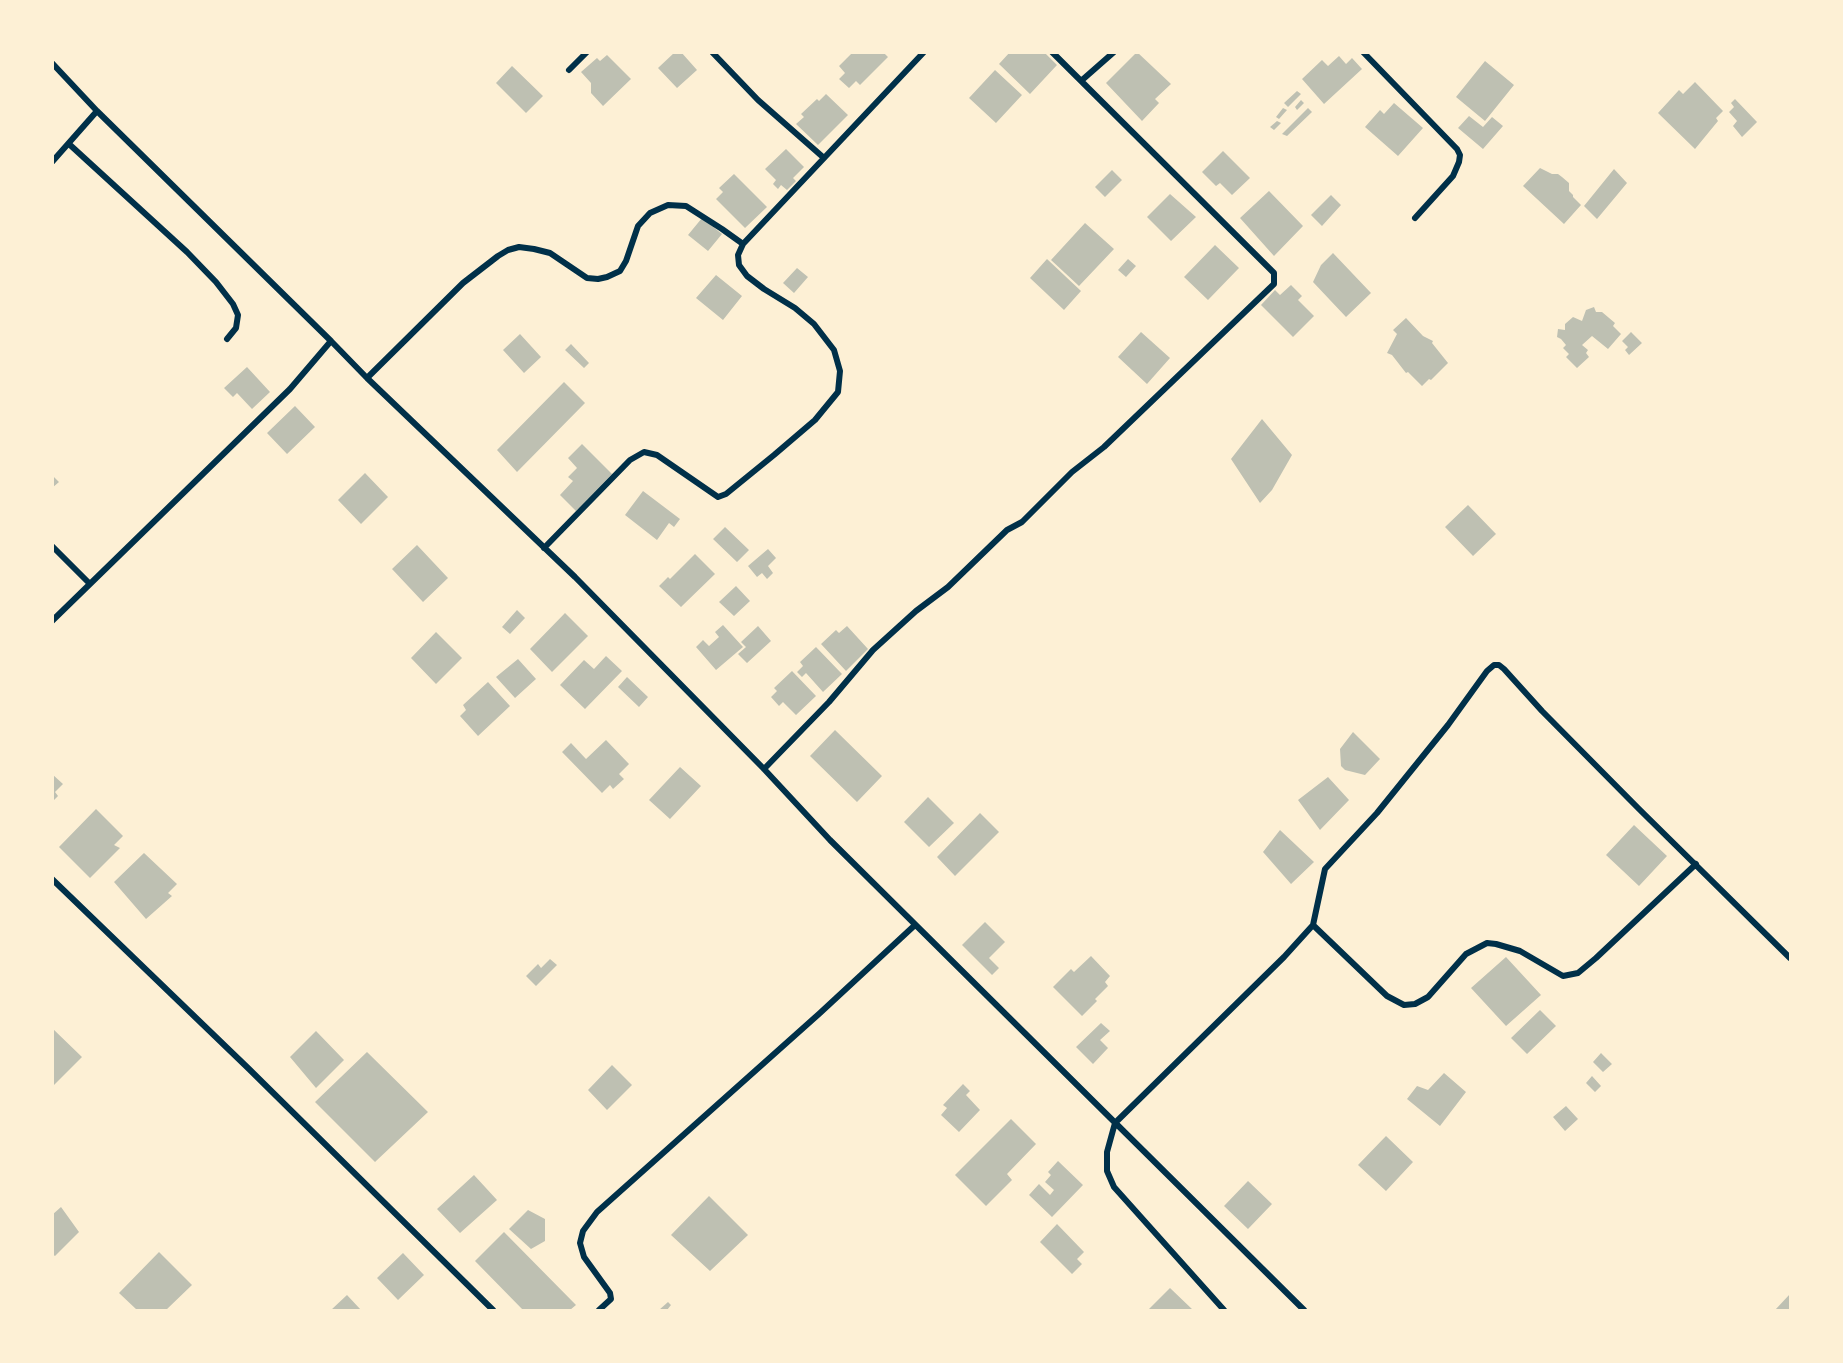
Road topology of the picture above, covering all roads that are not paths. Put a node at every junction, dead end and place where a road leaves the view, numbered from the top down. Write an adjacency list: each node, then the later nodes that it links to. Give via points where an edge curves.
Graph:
1 (587, 52): 8 (street)
2 (712, 52): 12 (street, via 758,100)
3 (924, 52): 12 (street)
4 (1052, 52): 9 (street)
5 (1114, 52): 9 (street)
6 (1363, 52): 14 (street, via 1460,155 1453,176)
7 (52, 63): 10 (street)
8 (569, 70)
9 (1081, 81): 23 (street, via 1274,273 1274,285 1022,522 1007,530 873,650)
10 (97, 111): 11 (street); 17 (street)
11 (69, 144): 13 (street); 16 (street, via 216,282 238,315 236,328)
12 (824, 158): 15 (street)
13 (52, 162)
14 (1415, 218)
15 (743, 244): 18 (street, via 686,206 668,205 650,213 638,226 620,271 607,277 588,278 550,253 519,247 508,250 463,284); 20 (street, via 739,265 747,276 814,324 834,350 840,371 838,392 807,428 718,497 657,455 644,452 630,460)
16 (227, 339)
17 (331, 341): 18 (street); 21 (street, via 290,389)
18 (367, 378): 20 (street)
19 (52, 546): 21 (street)
20 (544, 548): 23 (street)
21 (90, 584): 22 (street)
22 (52, 621)
23 (764, 769): 26 (street)
24 (1696, 864): 27 (street, via 1578,973 1563,976 1520,951 1487,943 1466,954 1428,998 1415,1004 1404,1005 1387,996); 27 (street, via 1504,669 1494,665 1377,813 1325,869); 28 (street)
25 (52, 879): 30 (street)
26 (915, 925): 29 (street); 31 (street, via 597,1212 583,1231 580,1243 610,1293 611,1299)
27 (1313, 925): 29 (street)
28 (1791, 958)
29 (1115, 1123): 32 (street, via 1107,1152 1107,1171 1114,1187); 33 (street)
30 (493, 1311)
31 (599, 1311)
32 (1224, 1311)
33 (1304, 1311)

